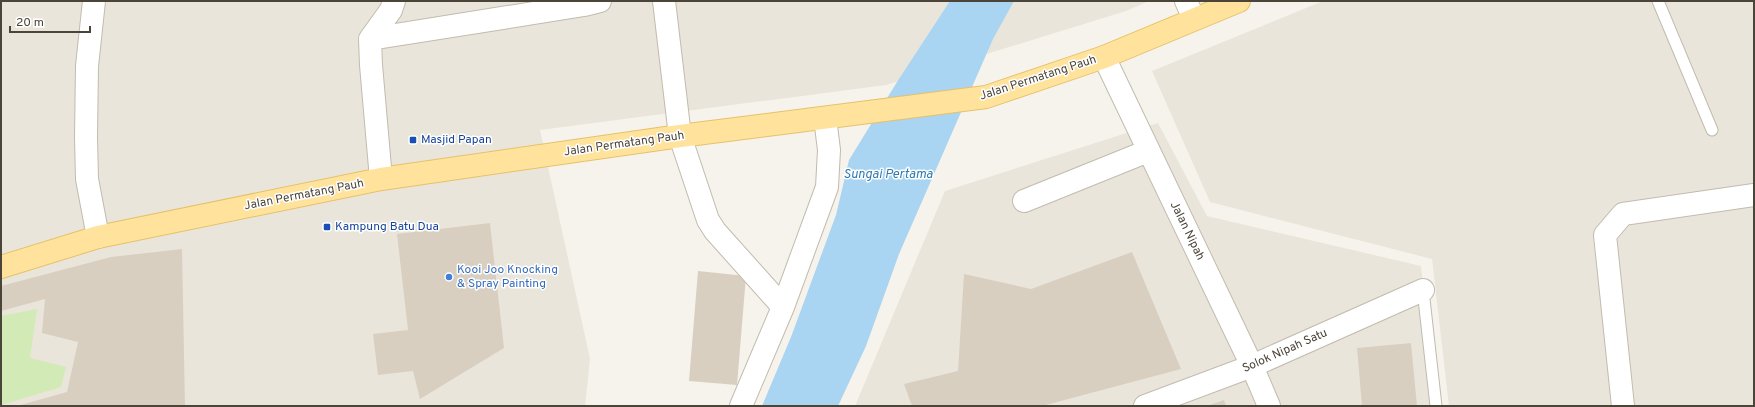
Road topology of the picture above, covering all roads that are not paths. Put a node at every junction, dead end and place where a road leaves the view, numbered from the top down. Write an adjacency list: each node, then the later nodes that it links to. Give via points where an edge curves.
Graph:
1 (94, 1): 17 (street, via 87,66 86,137 87,179)
2 (394, 1): 8 (street, via 391,10)
3 (665, 1): 12 (street)
4 (1239, 1): 7 (main road, Jalan Permatang Pauh)
5 (1658, 1): 11 (lane)
6 (589, 2): 8 (street)
7 (1190, 10): 9 (main road, Jalan Permatang Pauh)
8 (370, 39): 14 (street)
9 (1104, 57): 10 (main road, Jalan Permatang Pauh, via 986,97); 13 (street, Jalan Nipah)
10 (824, 118): 12 (main road, Jalan Permatang Pauh); 20 (street, via 829,150 828,187)
11 (1712, 130)
12 (680, 136): 14 (main road, Jalan Permatang Pauh); 20 (street, via 708,220)
13 (1148, 151): 16 (street); 21 (street, Jalan Nipah)
14 (381, 179): 17 (main road, Jalan Permatang Pauh)
15 (1754, 195): 26 (street, via 1623,214 1606,235)
16 (1024, 202)
17 (98, 237): 18 (main road, Jalan Permatang Pauh)
18 (1, 267)
19 (1423, 290): 21 (street, Solok Nipah Satu); 25 (lane)
20 (783, 307): 22 (street)
21 (1252, 366): 23 (street, Solok Nipah Satu); 24 (street, Jalan Nipah)
22 (741, 406)
23 (1145, 406)
24 (1269, 406)
25 (1436, 406)
26 (1623, 406)

